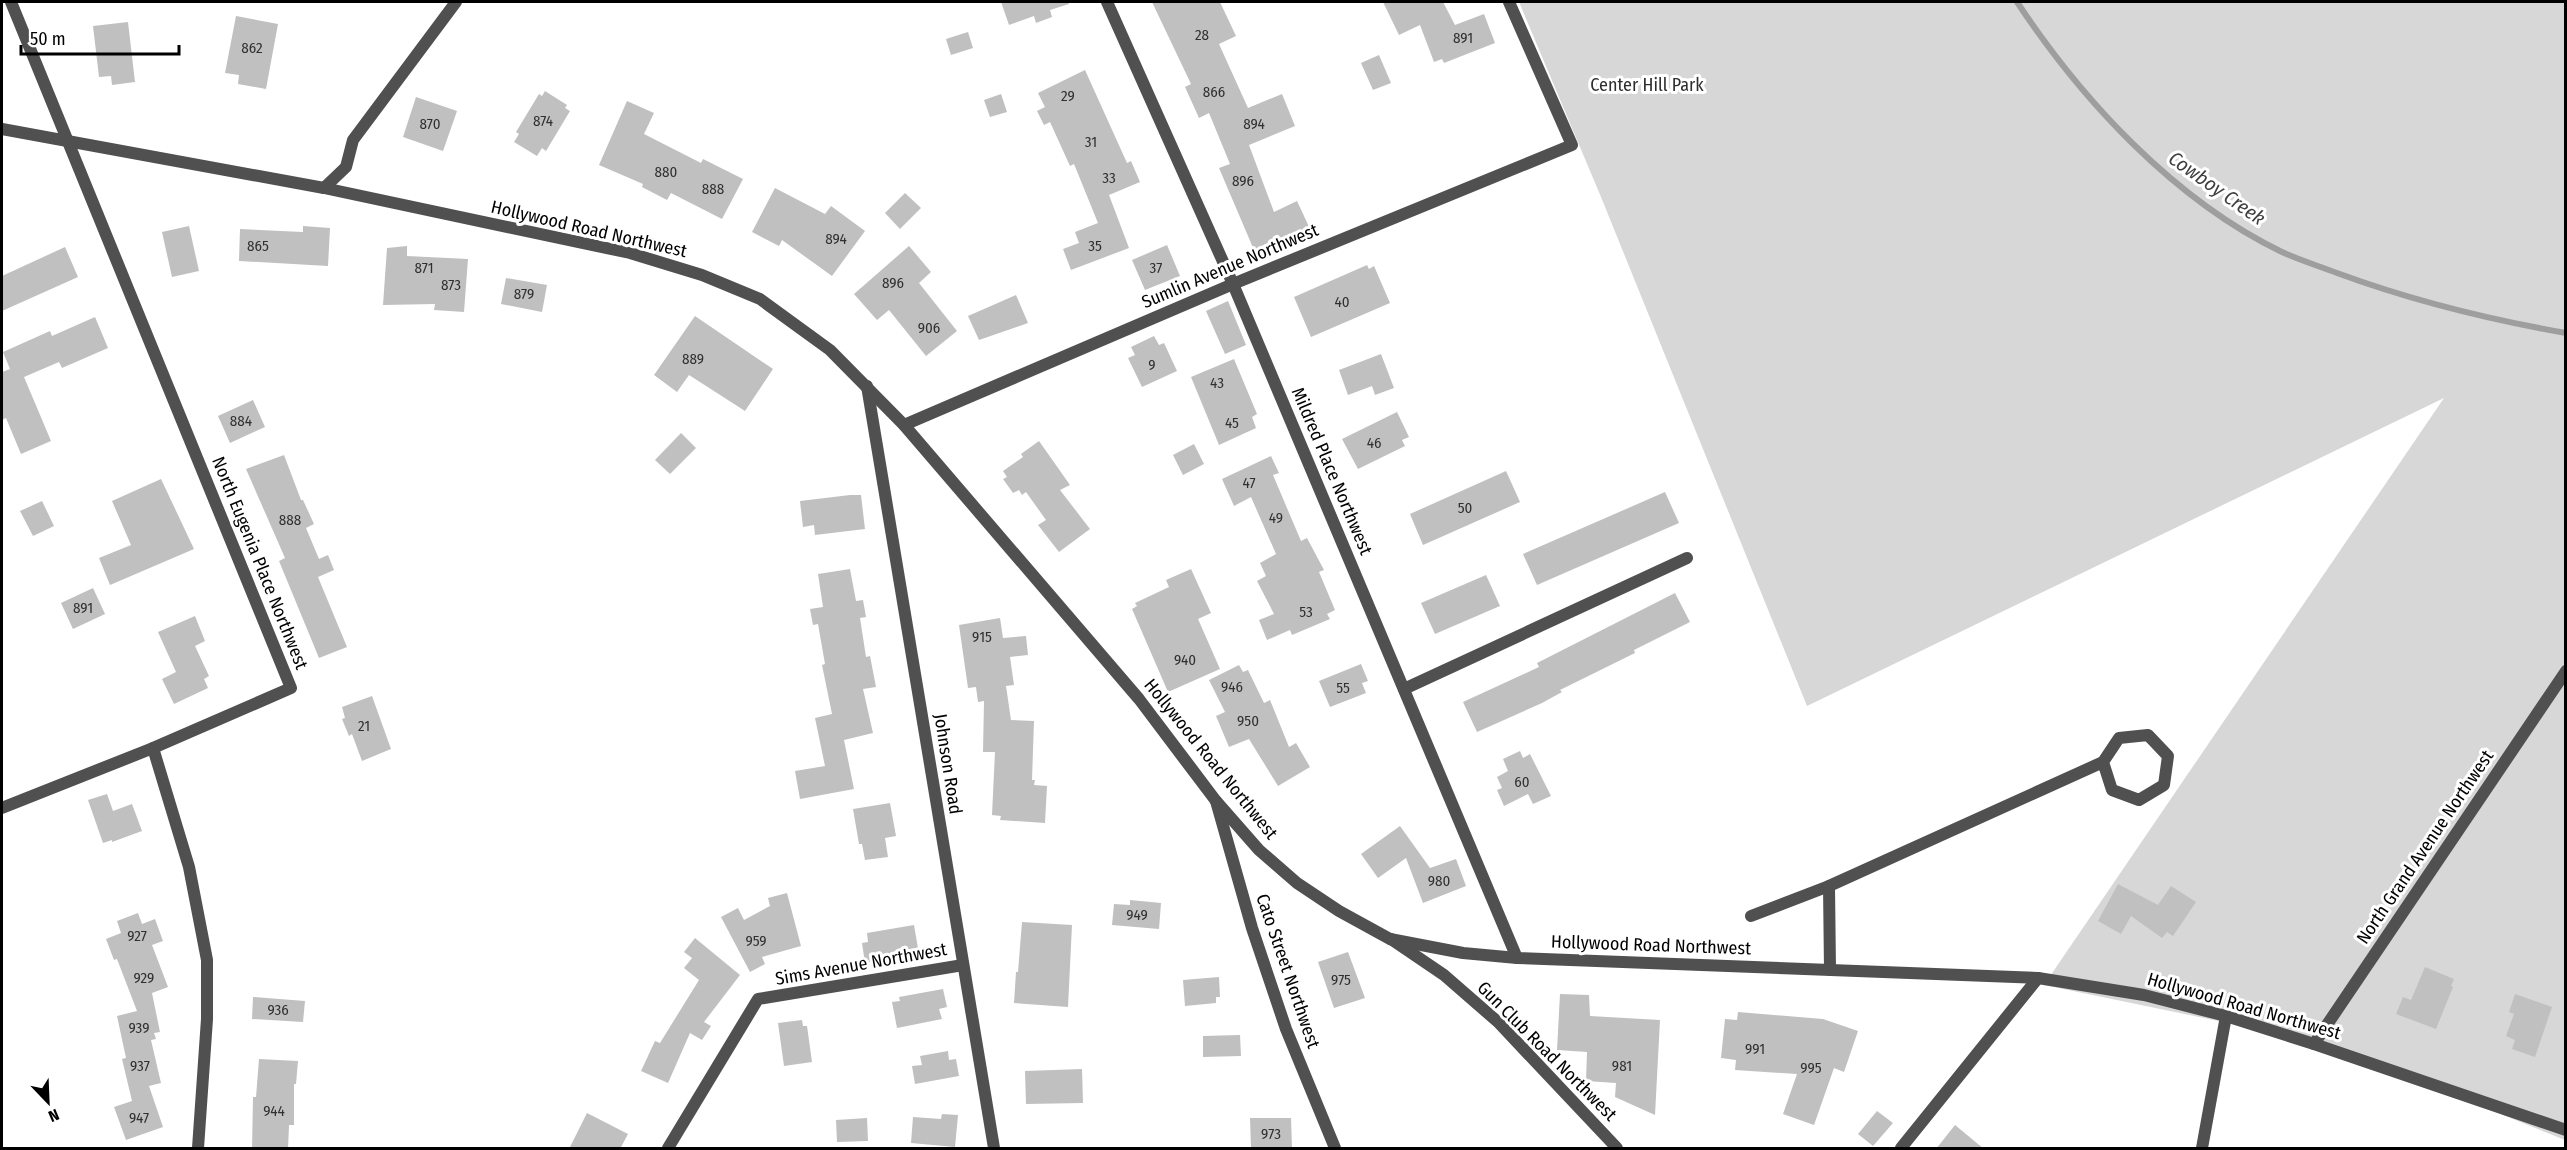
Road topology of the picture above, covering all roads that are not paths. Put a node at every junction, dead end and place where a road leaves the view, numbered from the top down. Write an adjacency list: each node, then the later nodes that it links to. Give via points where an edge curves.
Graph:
1 (11, 2): 6 (street, North Eugenia Place Northwest)
2 (456, 2): 7 (street, via 353,140 346,167)
3 (1107, 2): 8 (street, Mildred Place Northwest)
4 (1509, 2): 8 (street, Sumlin Avenue Northwest, via 1572,145)
5 (2, 129): 6 (street, Hollywood Road Northwest)
6 (69, 142): 7 (street, Hollywood Road Northwest); 14 (street, North Eugenia Place Northwest, via 291,688)
7 (324, 188): 9 (street, Hollywood Road Northwest, via 630,254 702,274 760,299 830,350)
8 (1233, 284): 10 (street, Sumlin Avenue Northwest); 13 (street, Mildred Place Northwest)
9 (867, 386): 10 (street, Hollywood Road Northwest); 22 (street, Johnson Road)
10 (904, 425): 16 (street, Hollywood Road Northwest, via 1139,699)
11 (1687, 558): 13 (street)
12 (2565, 671): 26 (street, North Grand Avenue Northwest)
13 (1404, 689): 21 (street, Mildred Place Northwest)
14 (153, 748): 17 (street); 28 (street, via 189,867 207,960)
15 (2103, 762): 15 (street, via 2112,790 2139,800 2164,785 2168,756 2148,735 2119,738); 18 (street)
16 (1216, 801): 20 (street, Hollywood Road Northwest, via 1259,850 1297,883); 31 (street, Cato Street Northwest, via 1278,1006)
17 (2, 808)
18 (1829, 886): 19 (street); 23 (street)
19 (1751, 916)
20 (1390, 939): 21 (street, Hollywood Road Northwest, via 1463,953); 32 (street, Gun Club Road Northwest, via 1444,975 1498,1022)
21 (1517, 958): 23 (street, Hollywood Road Northwest)
22 (963, 965): 29 (street, Sims Avenue Northwest, via 758,999); 30 (street, Johnson Road)
23 (1830, 970): 24 (street, Hollywood Road Northwest)
24 (2038, 978): 25 (street, Hollywood Road Northwest, via 2144,994); 33 (street)
25 (2226, 1016): 26 (street, Hollywood Road Northwest); 34 (street)
26 (2314, 1044): 27 (street, Hollywood Road Northwest)
27 (2565, 1130)
28 (198, 1149)
29 (668, 1149)
30 (994, 1149)
31 (1335, 1149)
32 (1617, 1149)
33 (1901, 1149)
34 (2202, 1149)

